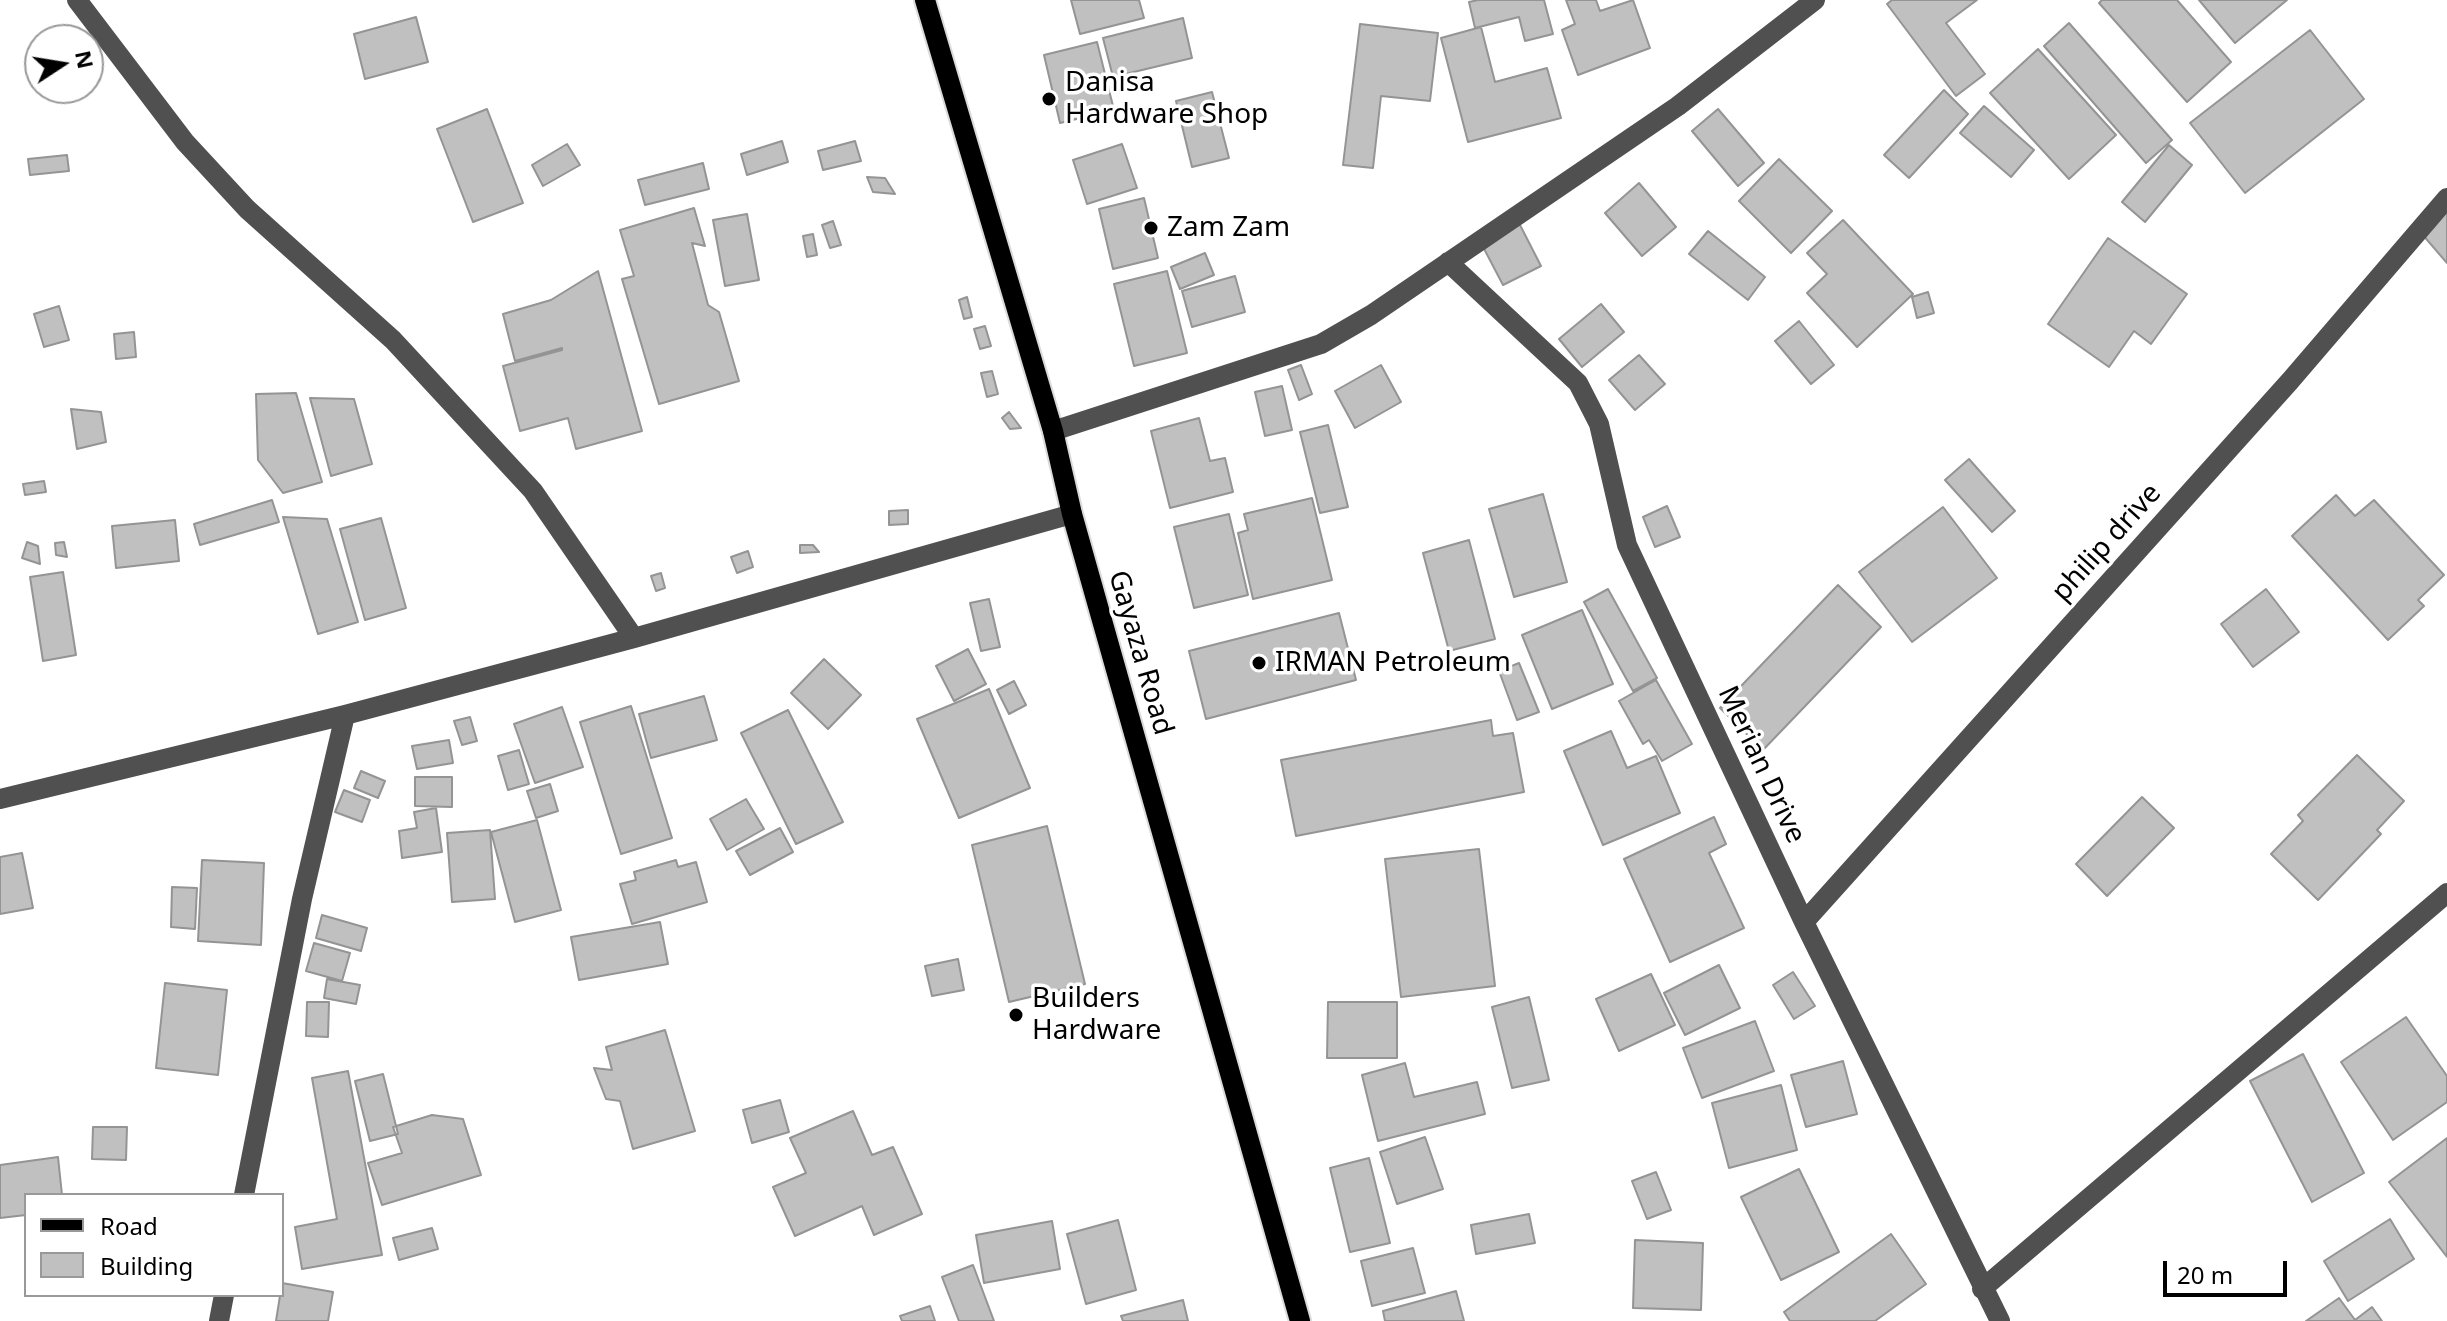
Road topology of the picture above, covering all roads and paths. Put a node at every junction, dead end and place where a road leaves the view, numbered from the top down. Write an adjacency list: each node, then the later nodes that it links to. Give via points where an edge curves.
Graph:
1 (77, 0): 8 (street, via 185,142 247,209 393,340 533,491)
2 (925, 0): 6 (main road, Gayaza Road)
3 (1815, 0): 5 (street, via 1678,106)
4 (2447, 198): 12 (street, philip drive, via 2290,381)
5 (1448, 262): 6 (street, via 1321,344); 12 (street, Merian Drive, via 1578,383 1599,424 1627,545)
6 (1053, 431): 7 (main road, Gayaza Road)
7 (1072, 514): 8 (street); 17 (main road, Gayaza Road)
8 (634, 638): 9 (street)
9 (345, 715): 10 (street); 13 (street, via 302,899)
10 (0, 799)
11 (2447, 893): 14 (street)
12 (1804, 922): 14 (street, Merian Drive)
13 (244, 1193)
14 (1982, 1289): 18 (street, Merian Drive)
15 (224, 1297): 16 (street)
16 (219, 1321)
17 (1300, 1321)
18 (2000, 1321)

